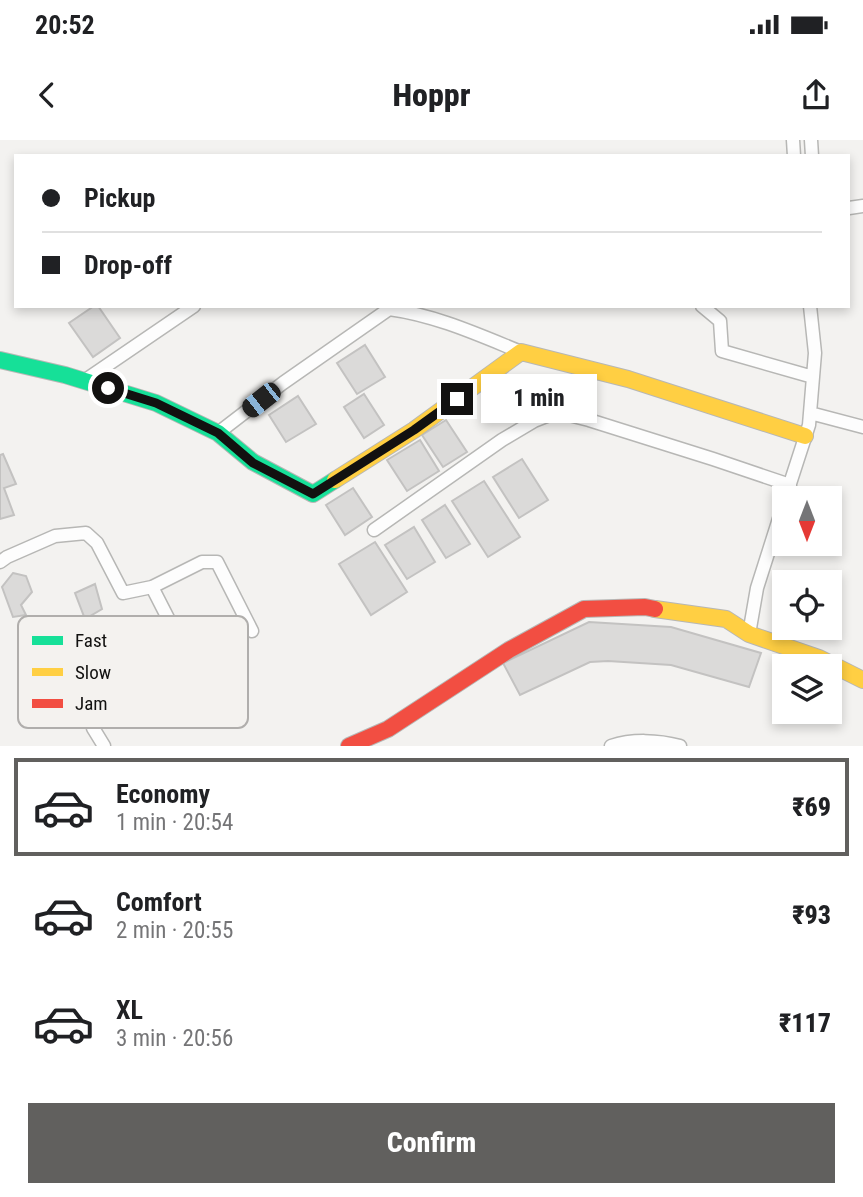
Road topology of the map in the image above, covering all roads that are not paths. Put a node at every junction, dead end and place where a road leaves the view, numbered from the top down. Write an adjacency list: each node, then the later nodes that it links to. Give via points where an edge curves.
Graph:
1 (191, 308): 7 (street)
2 (704, 308): 6 (street, via 720,321 722,351)
3 (810, 308): 6 (street)
4 (520, 352): 10 (street, via 468,330 389,309); 10 (street, via 414,430 313,494 253,463); 11 (street)
5 (0, 360): 7 (street)
6 (813, 377): 8 (street)
7 (84, 381): 10 (street, via 156,403)
8 (810, 413): 9 (street); 11 (street)
9 (863, 427)
10 (218, 433)
11 (805, 436): 12 (street)
12 (790, 485): 13 (street, via 557,412 502,440)
13 (374, 530)
14 (772, 541): 21 (street)
15 (0, 562): 16 (street, via 55,536 86,533 97,543 123,593)
16 (152, 587): 17 (street); 18 (street, via 202,562 217,562)
17 (167, 616)
18 (244, 616)
19 (248, 623): 20 (street)
20 (252, 631)
21 (749, 634): 22 (street, via 819,658); 25 (street, via 713,617 645,607 584,608 509,650 388,729)
22 (863, 680)
23 (94, 728): 24 (street)
24 (104, 746)
25 (349, 746)
26 (611, 746): 27 (street, via 663,742)
27 (680, 746)

